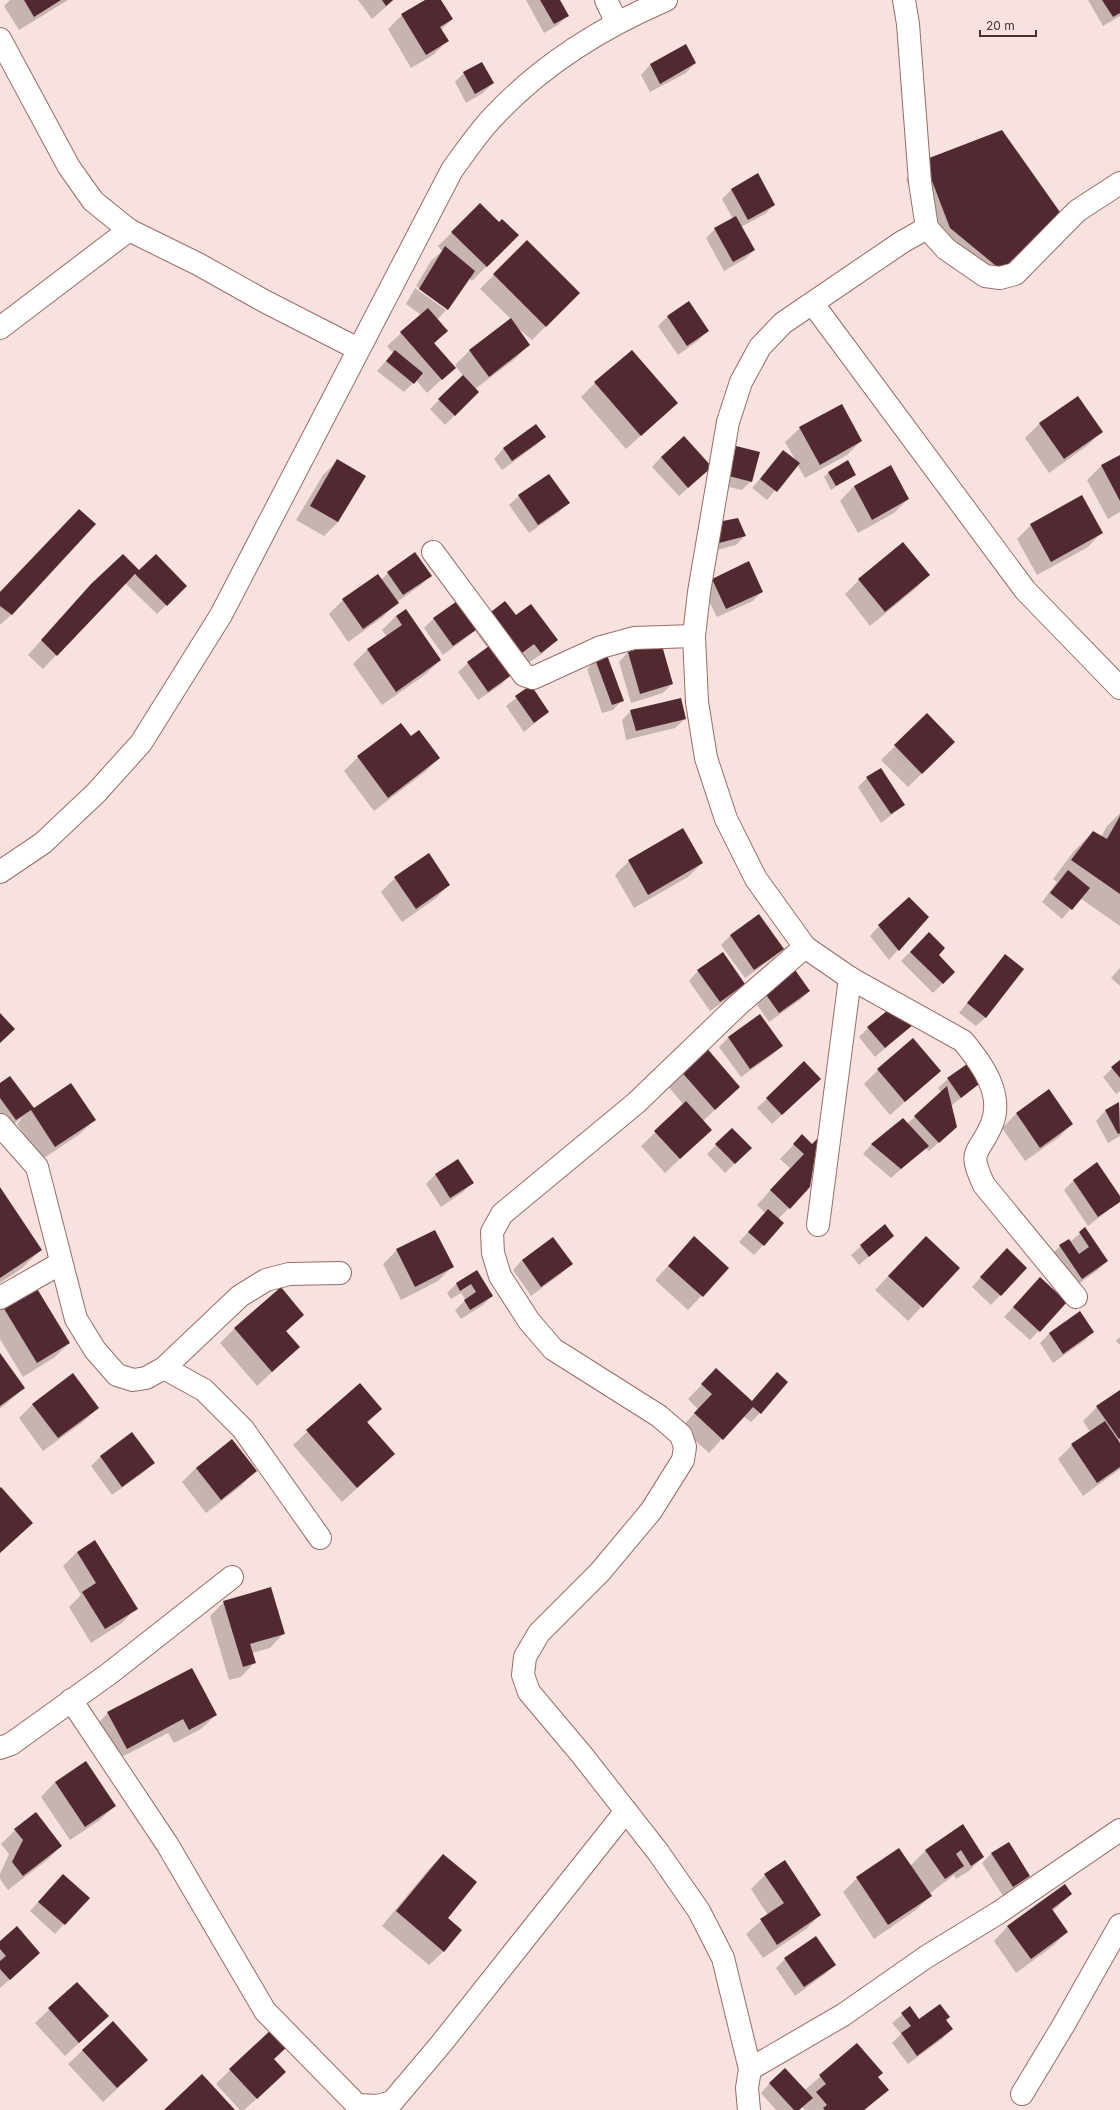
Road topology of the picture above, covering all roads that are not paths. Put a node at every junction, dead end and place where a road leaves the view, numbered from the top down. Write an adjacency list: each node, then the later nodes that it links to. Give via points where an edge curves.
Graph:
1 (606, 0): 4 (street)
2 (666, 0): 4 (street)
3 (904, 0): 7 (street)
4 (617, 23): 11 (street, via 537,75 495,115 471,145 452,170)
5 (0, 39): 8 (street, via 69,167 93,201)
6 (1120, 183): 7 (street, via 1077,211 1015,274 1000,278 985,276 946,249)
7 (926, 228): 9 (street)
8 (129, 230): 10 (street); 11 (street)
9 (813, 304): 13 (street, via 783,323 760,347 741,382 722,450); 14 (street, via 1025,590)
10 (0, 328)
11 (358, 349): 15 (street, via 221,615 141,743 96,793 43,843)
12 (433, 552): 13 (street, via 528,678 601,647 634,638)
13 (694, 636): 16 (street, via 697,702 706,758 726,819 756,880)
14 (1120, 688)
15 (0, 872)
16 (805, 946): 17 (street); 29 (street, via 738,1005 636,1103 502,1214 492,1232 493,1253 500,1276 529,1321 553,1349 659,1416 681,1435 685,1447 683,1460 650,1511 600,1572 539,1633 524,1663 523,1675 529,1692)
17 (850, 978): 19 (street); 22 (street, via 963,1041 974,1054 991,1081 996,1108 991,1126 975,1153 976,1168 984,1185)
18 (0, 1125): 20 (street, via 37,1168)
19 (818, 1225)
20 (61, 1263): 23 (street); 24 (street, via 76,1319 95,1350 117,1374 133,1380 146,1378)
21 (340, 1273): 24 (street, via 289,1274 266,1280 240,1296)
22 (1076, 1296)
23 (0, 1298)
24 (164, 1368): 25 (street, via 204,1390 243,1429)
25 (320, 1538)
26 (232, 1577): 27 (street)
27 (71, 1700): 28 (street, via 10,1744); 29 (street, via 167,1844 265,2011 357,2105 377,2106 392,2102)
28 (0, 1748)
29 (626, 1811): 32 (street, via 699,1911 723,1958)
30 (1120, 1830): 32 (street, via 926,1957 843,2015)
31 (1120, 1925): 33 (street)
32 (750, 2069): 34 (street, via 747,2088)
33 (1022, 2094)
34 (749, 2110)

